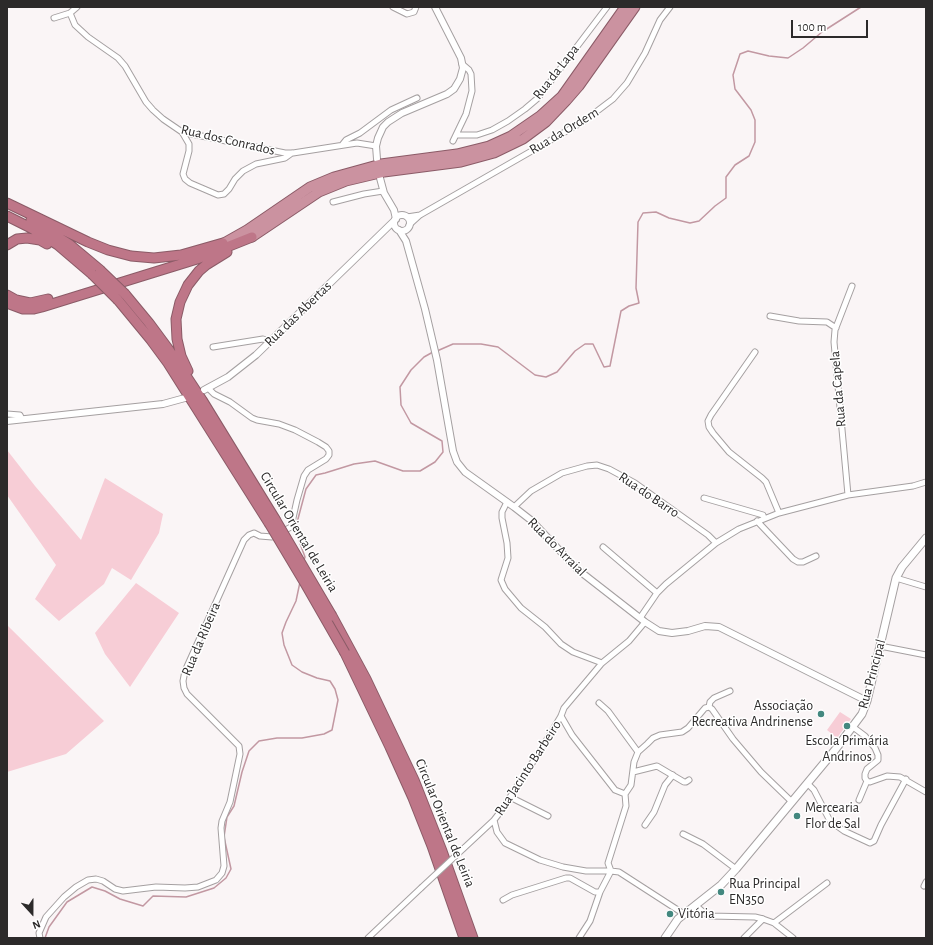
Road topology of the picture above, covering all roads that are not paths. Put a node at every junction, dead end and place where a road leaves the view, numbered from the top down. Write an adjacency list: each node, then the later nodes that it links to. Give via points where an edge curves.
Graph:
1 (77, 7): 9 (street)
2 (393, 7): 3 (street, via 407,14 414,12)
3 (416, 7)
4 (435, 7): 11 (street, via 456,46)
5 (607, 7): 14 (street, Rua da Lapa, via 542,93 525,110 492,130 477,135)
6 (625, 7): 33 (highway, via 562,96 540,116 511,136 490,146 458,154 381,164 334,177 310,187)
7 (635, 7): 31 (highway, via 566,102 546,122 523,139 494,153 461,162 384,172 346,181 319,192)
8 (670, 7): 26 (street, Rua da Ordem, via 660,20 645,53 627,83 613,99 584,121)
9 (70, 13): 10 (street); 13 (street, Rua dos Conrados, via 75,25 126,66 153,110)
10 (54, 18)
11 (462, 64): 14 (street, via 471,74 472,91 466,114); 17 (street, via 462,75 454,89 391,120 382,130)
12 (417, 98): 16 (street, via 391,110)
13 (182, 132): 18 (street, Rua dos Conrados); 18 (street, via 189,144 183,174 185,179 190,184 218,195 230,189 243,171 256,164 286,158)
14 (456, 135): 15 (street)
15 (453, 141)
16 (342, 145): 17 (street, Rua dos Conrados, via 357,143); 18 (street, Rua dos Conrados)
17 (376, 146): 19 (street)
18 (293, 153)
19 (377, 159)
20 (380, 178): 21 (street)
21 (383, 191): 23 (street); 27 (street)
22 (7, 202): 33 (highway, via 88,242 131,256 174,256)
23 (334, 202)
24 (7, 207): 36 (highway, Circular Oriental de Leiria, via 58,237)
25 (7, 216): 35 (highway, Circular Oriental de Leiria, via 58,245)
26 (420, 216): 27 (street, Rua da Ordem); 28 (street, Rua da Ordem)
27 (400, 218): 28 (street, via 410,221); 29 (street, via 395,224); 30 (street, Rua das Abertas)
28 (409, 226): 29 (street, via 405,230); 32 (street, Rua do Arraial)
29 (398, 229): 30 (street); 32 (street, Rua do Arraial)
30 (386, 230): 43 (street, Rua das Abertas)
31 (252, 237): 40 (highway, via 197,259 42,307 23,309); 48 (highway, via 199,271 185,291 178,308 178,346)
32 (406, 241): 55 (street, Rua do Arraial, via 437,360 455,458 467,475)
33 (224, 243): 38 (highway, via 213,249 38,302 22,302)
34 (7, 245): 35 (highway, via 22,238 35,239)
35 (79, 263): 36 (highway, Circular Oriental de Leiria)
36 (96, 272): 39 (highway, Circular Oriental de Leiria, bridge)
37 (852, 286): 42 (street, Rua da Capela)
38 (7, 295)
39 (121, 297): 48 (highway, Circular Oriental de Leiria, via 156,333); 59 (highway, Circular Oriental de Leiria, via 168,363)
40 (7, 303)
41 (770, 316): 42 (street, via 827,322)
42 (836, 328): 53 (street, Rua da Capela, via 834,342)
43 (270, 341): 44 (street, via 263,339); 46 (street, Rua das Abertas, via 242,367)
44 (213, 347)
45 (755, 352): 57 (street, via 708,422 713,433 729,452 766,482)
46 (206, 389): 105 (street, Rua da Ribeira, via 252,418 295,430 329,451 326,459 308,470 304,476 291,526 272,537 254,533 244,540 185,671 183,681 187,694 239,746 240,754 230,802 221,828 224,866 222,873 216,880 185,888 156,887 123,891 103,881 88,880 64,897 46,917 39,933)
47 (185, 398): 50 (street, via 163,404)
48 (202, 400): 59 (highway, Circular Oriental de Leiria)
49 (7, 414): 50 (street, via 20,415)
50 (22, 419): 51 (street)
51 (7, 421)
52 (926, 482): 53 (street)
53 (848, 495): 57 (street)
54 (704, 498): 58 (street, via 763,515)
55 (507, 502): 56 (street, Rua do Arraial); 73 (street, via 502,512 508,558 501,580 505,589 521,608 561,644 573,652)
56 (514, 507): 62 (street, Rua do Barro, via 531,491 562,473 597,465 636,483 708,535); 68 (street, Rua do Arraial, via 539,528 577,570)
57 (779, 513): 58 (street)
58 (764, 518): 60 (street)
59 (272, 521): 71 (highway, Circular Oriental de Leiria, bridge, via 306,585)
60 (757, 521): 62 (street); 64 (street, via 798,562)
61 (926, 538): 65 (main road, Rua Principal)
62 (716, 544): 67 (street)
63 (603, 547): 67 (street)
64 (816, 556)
65 (896, 578): 66 (street); 70 (main road, Rua Principal)
66 (926, 587)
67 (657, 593): 68 (street)
68 (640, 618): 69 (street, Rua do Arraial)
69 (645, 622): 73 (street, Rua Jacinto Barbeiro, via 629,641); 75 (street, Rua do Arraial, via 666,633 705,626 719,627)
70 (880, 646): 72 (street); 75 (main road, Rua Principal)
71 (348, 651): 107 (highway, Circular Oriental de Leiria, via 413,798); 108 (highway, Circular Oriental de Leiria, via 386,721 422,800)
72 (926, 655)
73 (602, 662): 78 (street, Rua Jacinto Barbeiro, via 564,708)
74 (730, 691): 77 (street, via 714,698)
75 (867, 702): 79 (main road, Rua Principal)
76 (599, 703): 80 (street, via 608,711)
77 (709, 707): 80 (street, via 682,732 653,738); 91 (street, via 761,772)
78 (561, 716): 88 (street, via 572,735 615,790); 89 (street, Rua Jacinto Barbeiro)
79 (853, 727): 85 (street, via 875,748 878,756 878,760 865,774); 86 (main road, Rua Principal)
80 (638, 752): 81 (street)
81 (633, 772): 82 (street, via 657,766); 88 (street, via 631,785)
82 (673, 775): 84 (street, via 684,782); 94 (street, via 665,785 654,812)
83 (906, 779): 85 (street, via 886,776); 86 (street, via 874,841 870,843 836,826); 87 (street)
84 (689, 780)
85 (867, 781): 90 (street)
86 (807, 783): 91 (main road, Rua Principal)
87 (926, 792)
88 (625, 794): 97 (street, via 626,806 608,864)
89 (510, 797): 92 (street); 93 (street, Rua Jacinto Barbeiro)
90 (859, 800)
91 (792, 802): 96 (main road, Rua Principal)
92 (548, 816)
93 (494, 820): 97 (street, Rua Jacinto Barbeiro, via 497,832 505,843 540,860 586,871); 106 (street, bridge)
94 (645, 825)
95 (683, 834): 96 (street, via 703,844)
96 (736, 868): 101 (main road, Rua Principal, via 721,885)
97 (611, 871): 99 (street); 102 (street, Rua Jacinto Barbeiro, via 619,872)
98 (827, 883): 104 (street)
99 (600, 892): 100 (street, via 566,878); 109 (street, via 590,921)
100 (503, 900)
101 (695, 905): 102 (main road, Rua Principal); 103 (street, via 710,916)
102 (684, 914): 110 (main road, Rua Principal)
103 (763, 919): 104 (street); 111 (street)
104 (774, 923): 112 (street)
105 (40, 938)
106 (368, 938)
107 (464, 938)
108 (473, 938)
109 (579, 938)
110 (665, 938)
111 (744, 938)
112 (793, 938)

